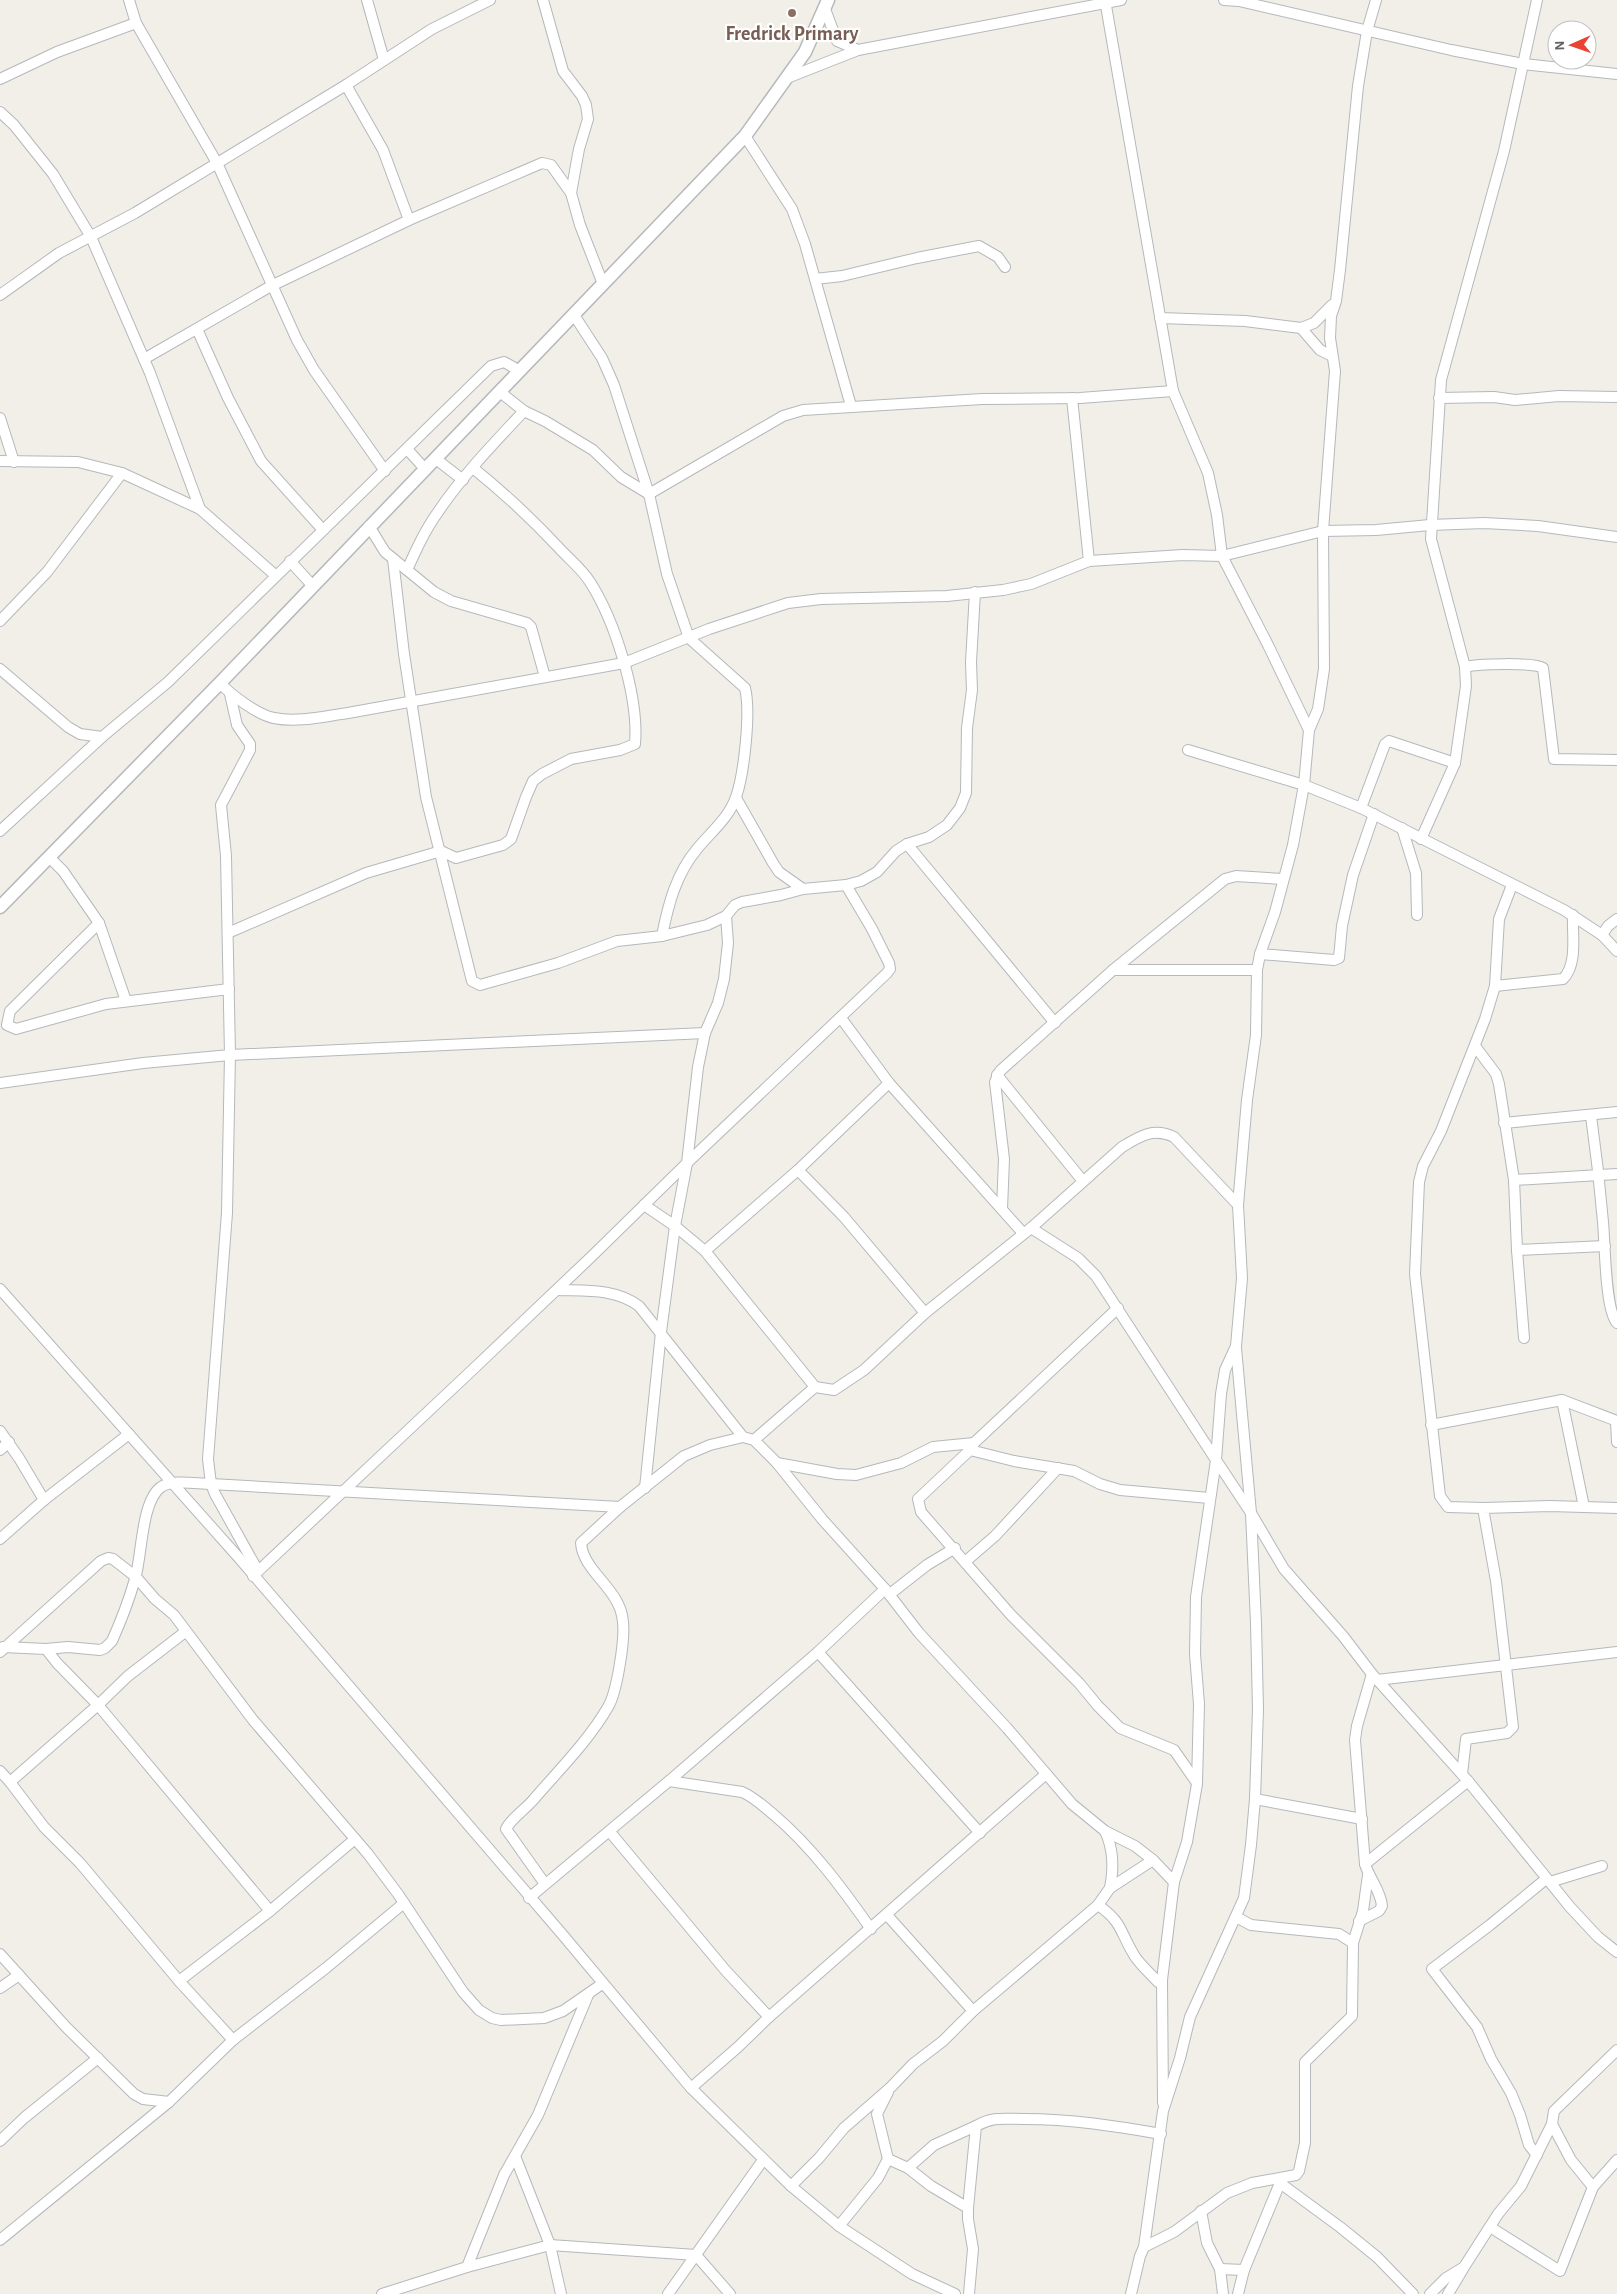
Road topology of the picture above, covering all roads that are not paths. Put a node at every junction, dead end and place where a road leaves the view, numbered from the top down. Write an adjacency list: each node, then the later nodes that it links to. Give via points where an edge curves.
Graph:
1 (129, 0): 11 (street)
2 (367, 0): 14 (street)
3 (490, 0): 14 (street, via 432,29)
4 (543, 0): 23 (street, via 563,71 586,105 588,119)
5 (1120, 0): 9 (street)
6 (1224, 0): 12 (street)
7 (1376, 0): 12 (street)
8 (1537, 0): 15 (street)
9 (1105, 1): 13 (street); 33 (street)
10 (827, 5): 13 (street, via 837,41); 17 (street, via 805,52)
11 (136, 23): 18 (street, via 57,52); 22 (street)
12 (1367, 31): 15 (street); 31 (street, via 1358,86)
13 (858, 50): 17 (street)
14 (384, 60): 19 (street)
15 (1522, 64): 16 (street); 43 (street, via 1504,151 1440,380)
16 (1617, 74)
17 (787, 78): 21 (street)
18 (0, 79)
19 (346, 85): 22 (street); 24 (street, via 383,150)
20 (0, 112): 25 (street, via 53,174)
21 (745, 136): 27 (street, via 792,210); 28 (street)
22 (217, 163): 25 (street); 29 (street)
23 (571, 194): 24 (street, via 551,165 542,163); 28 (street)
24 (409, 220): 29 (street)
25 (91, 237): 30 (street, via 59,253); 37 (street)
26 (1005, 267): 27 (street, via 998,256 979,246)
27 (815, 280): 44 (street)
28 (603, 284): 32 (street)
29 (271, 286): 35 (street); 53 (street, via 314,370)
30 (0, 295)
31 (1336, 301): 34 (street, via 1324,316); 36 (street, via 1331,316)
32 (574, 315): 38 (street); 56 (street, via 602,358 614,385)
33 (1160, 318): 34 (street, via 1228,319); 39 (street)
34 (1301, 328): 36 (street, via 1320,350)
35 (197, 329): 37 (street); 60 (street, via 261,461)
36 (1332, 356): 61 (street, via 1335,371)
37 (144, 359): 57 (street)
38 (520, 371): 40 (street); 47 (street, via 504,362 491,366)
39 (1173, 391): 42 (street); 63 (street, via 1208,473)
40 (500, 392): 45 (street); 48 (street)
41 (1617, 397): 43 (street)
42 (1072, 398): 44 (street); 66 (street)
43 (1440, 398): 58 (street)
44 (851, 406): 56 (street, via 803,410 783,416)
45 (524, 412): 51 (street); 56 (street, via 593,450 621,477)
46 (0, 418): 50 (street)
47 (407, 449): 52 (street); 53 (street)
48 (436, 458): 52 (street); 55 (street)
49 (0, 461): 50 (street)
50 (14, 462): 54 (street, via 78,462)
51 (473, 468): 55 (street); 73 (street, via 524,510 589,580)
52 (425, 470): 59 (street)
53 (385, 471): 60 (street)
54 (122, 473): 57 (street); 71 (street, via 48,572)
55 (463, 480): 67 (street, via 438,511)
56 (649, 494): 72 (street, via 667,574)
57 (200, 509): 68 (street)
58 (1430, 524): 61 (street); 62 (street, via 1538,526); 74 (street, via 1431,539)
59 (370, 526): 64 (street, via 385,552); 69 (street)
60 (323, 530): 65 (street)
61 (1323, 531): 63 (street); 80 (street, via 1324,669 1318,709)
62 (1617, 537)
63 (1222, 556): 66 (street); 80 (street)
64 (393, 559): 67 (street); 79 (street)
65 (290, 561): 68 (street); 69 (street)
66 (1089, 561): 70 (street, via 1032,584)
67 (407, 570): 76 (street, via 450,601 527,623 531,627)
68 (275, 575): 81 (street, via 168,682)
69 (312, 585): 77 (street)
70 (975, 592): 72 (street, via 788,604); 92 (street, via 966,794 947,825 928,837)
71 (0, 621)
72 (689, 638): 73 (street); 86 (street, via 745,688 748,716)
73 (624, 663): 76 (street); 93 (street, via 635,744 571,759 542,774 534,781 511,839 503,845 456,858)
74 (1465, 667): 83 (street, via 1474,664 1543,668 1554,759); 84 (street, via 1466,686)
75 (0, 669): 81 (street, via 68,727 80,734)
76 (544, 677): 79 (street)
77 (220, 683): 78 (street); 94 (street)
78 (230, 694): 79 (street, via 274,718 309,719); 105 (street, via 237,726 250,744 250,750 221,805)
79 (411, 701): 93 (street, via 426,797)
80 (1309, 730): 85 (street)
81 (102, 737): 90 (street)
82 (1188, 750): 85 (street)
83 (1617, 760)
84 (1454, 763): 87 (street, via 1389,741 1385,744); 91 (street)
85 (1304, 785): 87 (street); 95 (street)
86 (736, 798): 98 (street, via 773,863); 107 (street, via 724,818 686,864 675,884)
87 (1361, 808): 88 (street)
88 (1374, 814): 89 (street); 109 (street, via 1353,875 1339,958)
89 (1402, 828): 91 (street); 102 (street, via 1416,873)
90 (0, 832)
91 (1422, 838): 97 (street)
92 (907, 844): 96 (street, via 877,872); 116 (street)
93 (441, 851): 105 (street, via 366,873); 107 (street, via 475,984 558,963 617,941)
94 (50, 858): 99 (street); 104 (street)
95 (1283, 879): 109 (street); 110 (street, via 1236,876 1225,879)
96 (846, 885): 98 (street); 115 (street, via 872,929 890,969)
97 (1512, 885): 100 (street); 112 (street, via 1499,919)
98 (803, 889): 101 (street, via 742,902)
99 (0, 907)
100 (1573, 915): 106 (street); 112 (street, via 1572,965 1563,979)
101 (726, 916): 107 (street, via 707,925); 117 (street, via 728,943 724,979)
102 (1417, 916)
103 (1617, 919): 106 (street)
104 (98, 923): 114 (street); 114 (street, via 10,1011 7,1025 16,1029)
105 (228, 933): 113 (street)
106 (1602, 935): 108 (street)
107 (662, 936)
108 (1617, 951)
109 (1260, 954): 111 (street)
110 (1113, 970): 111 (street); 116 (street)
111 (1257, 970): 133 (street, via 1256,1035)
112 (1495, 986): 118 (street)
113 (229, 989): 114 (street); 119 (street)
114 (126, 1001)
115 (841, 1018): 122 (street); 126 (street)
116 (1055, 1023): 120 (street)
117 (705, 1032): 119 (street); 126 (street)
118 (1475, 1046): 125 (street, via 1498,1078); 152 (street, via 1423,1166 1416,1204 1415,1274)
119 (230, 1055): 121 (street, via 142,1063); 165 (street, via 226,1213 208,1459)
120 (997, 1075): 130 (street); 134 (street, via 995,1082 1004,1159)
121 (0, 1083)
122 (889, 1083): 127 (street); 134 (street)
123 (1617, 1112): 124 (street)
124 (1591, 1116): 125 (street); 128 (street)
125 (1504, 1124): 131 (street)
126 (687, 1163): 132 (street); 135 (street)
127 (798, 1170): 139 (street); 144 (street, via 844,1217)
128 (1598, 1174): 129 (street); 131 (street); 138 (street)
129 (1617, 1174)
130 (1082, 1180): 133 (street, via 1138,1137 1154,1131 1164,1132 1174,1136); 136 (street)
131 (1514, 1180): 137 (street)
132 (644, 1205): 135 (street); 142 (street)
133 (1238, 1205): 148 (street, via 1242,1278)
134 (1002, 1209): 136 (street)
135 (675, 1226): 139 (street); 146 (street)
136 (1027, 1230): 143 (street, via 1078,1258 1096,1276); 144 (street)
137 (1517, 1250): 138 (street); 147 (street)
138 (1606, 1250): 140 (street); 145 (street, via 1607,1284)
139 (704, 1251): 149 (street)
140 (1617, 1253)
141 (0, 1289): 154 (street)
142 (557, 1290): 146 (street, via 621,1295 638,1306); 167 (street)
143 (1118, 1308): 159 (street); 161 (street)
144 (925, 1313): 149 (street, via 840,1388)
145 (1617, 1323)
146 (661, 1332): 155 (street); 166 (street)
147 (1524, 1338)
148 (1236, 1346): 161 (street, via 1225,1370); 174 (street)
149 (815, 1387): 156 (street)
150 (1562, 1400): 151 (street); 152 (street); 171 (street)
151 (1617, 1421): 158 (street)
152 (1431, 1425): 172 (street, via 1443,1503)
153 (0, 1431): 157 (street)
154 (128, 1434): 164 (street); 169 (street)
155 (743, 1437): 156 (street); 166 (street, via 710,1445 684,1456)
156 (754, 1440): 162 (street)
157 (9, 1442): 160 (street); 169 (street)
158 (1617, 1442)
159 (972, 1446): 162 (street, via 933,1447 901,1463 856,1475); 163 (street, via 1014,1461); 176 (street, via 918,1499 921,1512)
160 (0, 1450)
161 (1216, 1460): 168 (street); 174 (street)
162 (777, 1463): 180 (street)
163 (1058, 1468): 168 (street, via 1074,1471 1120,1490); 177 (street, via 1001,1530)
164 (171, 1484): 165 (street); 178 (street); 179 (street, via 157,1491 150,1505)
165 (211, 1484): 167 (street); 178 (street)
166 (645, 1488): 170 (street)
167 (343, 1493): 170 (street); 178 (street)
168 (1209, 1498): 194 (street, via 1196,1597)
169 (44, 1500): 175 (street)
170 (620, 1507): 207 (street, via 581,1543 587,1562 613,1592 624,1621 622,1648 609,1706 573,1753 506,1829)
171 (1584, 1507): 172 (street); 173 (street)
172 (1483, 1508): 186 (street)
173 (1617, 1508)
174 (1251, 1513): 187 (street, via 1284,1569); 195 (street, via 1258,1709)
175 (0, 1538)
176 (954, 1548): 177 (street); 180 (street)
177 (966, 1561): 194 (street, via 1011,1615 1120,1728 1174,1750)
178 (256, 1574): 209 (street)
179 (136, 1578): 181 (street, via 174,1615); 182 (street, via 114,1559 101,1561); 183 (street, via 120,1624 105,1648)
180 (888, 1592): 184 (street); 190 (street, via 919,1633)
181 (185, 1632): 188 (street, via 128,1676); 200 (street, via 253,1720)
182 (2, 1648): 183 (street)
183 (46, 1649): 188 (street)
184 (818, 1652): 192 (street); 199 (street)
185 (1617, 1652): 186 (street)
186 (1507, 1665): 187 (street); 191 (street, via 1513,1727 1511,1732 1466,1739)
187 (1374, 1677): 191 (street); 196 (street, via 1356,1732)
188 (98, 1705): 193 (street); 212 (street)
189 (0, 1771): 193 (street)
190 (1046, 1774): 197 (street, via 1072,1804); 199 (street)
191 (1465, 1777): 202 (street); 205 (street)
192 (669, 1781): 198 (street); 216 (street, via 751,1796 821,1862)
193 (10, 1782): 223 (street, via 44,1826)
194 (1198, 1784): 206 (street, via 1187,1842)
195 (1255, 1798): 196 (street); 214 (street, via 1244,1898)
196 (1362, 1819): 202 (street)
197 (1105, 1831): 201 (street, via 1135,1846); 208 (street, via 1112,1844 1113,1855)
198 (610, 1832): 207 (street); 228 (street)
199 (980, 1833): 213 (street)
200 (355, 1839): 210 (street); 212 (street)
201 (1153, 1860): 206 (street); 208 (street)
202 (1365, 1864): 204 (street)
203 (1602, 1866): 205 (street)
204 (1368, 1875): 215 (street); 215 (street, via 1382,1906 1379,1911)
205 (1548, 1881): 218 (street, via 1598,1937); 240 (street, via 1432,1969 1477,2027 1511,2093 1529,2145)
206 (1174, 1882): 222 (street)
207 (545, 1884): 209 (street)
208 (1110, 1888): 211 (street)
209 (530, 1898): 224 (street)
210 (404, 1903): 226 (street, via 463,1992 492,2018 544,2018 563,2011); 229 (street)
211 (1098, 1904): 222 (street, via 1121,1926 1142,1965 1158,1982); 227 (street)
212 (270, 1911): 223 (street)
213 (887, 1915): 216 (street); 227 (street)
214 (1236, 1917): 217 (street, via 1251,1925 1339,1934); 235 (street, via 1190,2017)
215 (1359, 1921): 217 (street)
216 (871, 1929): 228 (street)
217 (1353, 1943): 246 (street, via 1352,2016 1306,2062 1305,2143 1299,2171)
218 (1617, 1952)
219 (0, 1954): 221 (street)
220 (0, 1976): 221 (street)
221 (16, 1977): 225 (street); 231 (street)
222 (1162, 1980): 235 (street)
223 (179, 1981): 229 (street)
224 (602, 1984): 226 (street); 233 (street)
225 (0, 1988)
226 (588, 1995): 241 (street, via 538,2115)
227 (973, 2012): 232 (street)
228 (768, 2017): 233 (street)
229 (233, 2040): 234 (street)
230 (1617, 2050): 236 (street, via 1554,2111)
231 (98, 2058): 234 (street, via 143,2099); 239 (street)
232 (891, 2087): 242 (street, via 877,2114); 247 (street, via 844,2128)
233 (691, 2088): 243 (street)
234 (169, 2102): 253 (street)
235 (1163, 2111): 238 (street)
236 (1552, 2124): 240 (street); 248 (street, via 1571,2160)
237 (976, 2126): 238 (street, via 988,2119 1001,2117 1070,2120); 245 (street, via 934,2145); 249 (street)
238 (1162, 2134): 255 (street)
239 (0, 2141)
240 (1537, 2155): 252 (street, via 1521,2186)
241 (515, 2156): 254 (street); 258 (street, via 501,2182)
242 (888, 2159): 245 (street); 251 (street, via 878,2178)
243 (763, 2160): 247 (street); 256 (street)
244 (1617, 2160): 248 (street)
245 (908, 2168): 249 (street)
246 (1281, 2180): 250 (street, via 1252,2183 1227,2193); 260 (street); 270 (street, via 1376,2257)
247 (791, 2186): 251 (street)
248 (1594, 2187): 252 (street, via 1560,2271)
249 (968, 2208): 266 (street, via 973,2249)
250 (1201, 2212): 255 (street, via 1174,2232); 259 (street, via 1207,2243)
251 (839, 2226): 265 (street, via 912,2274)
252 (1490, 2227): 257 (street)
253 (0, 2240)
254 (550, 2246): 256 (street); 258 (street); 262 (street)
255 (1144, 2247): 267 (street)
256 (696, 2255): 263 (street); 264 (street)
257 (1464, 2266): 271 (street); 272 (street)
258 (467, 2267): 261 (street)
259 (1220, 2269): 260 (street); 268 (street)
260 (1244, 2270): 269 (street)
261 (382, 2294)
262 (561, 2294)
263 (668, 2294)
264 (730, 2294)
265 (955, 2294)
266 (969, 2294)
267 (1131, 2294)
268 (1223, 2294)
269 (1238, 2294)
270 (1413, 2294)
271 (1430, 2294)
272 (1448, 2294)

